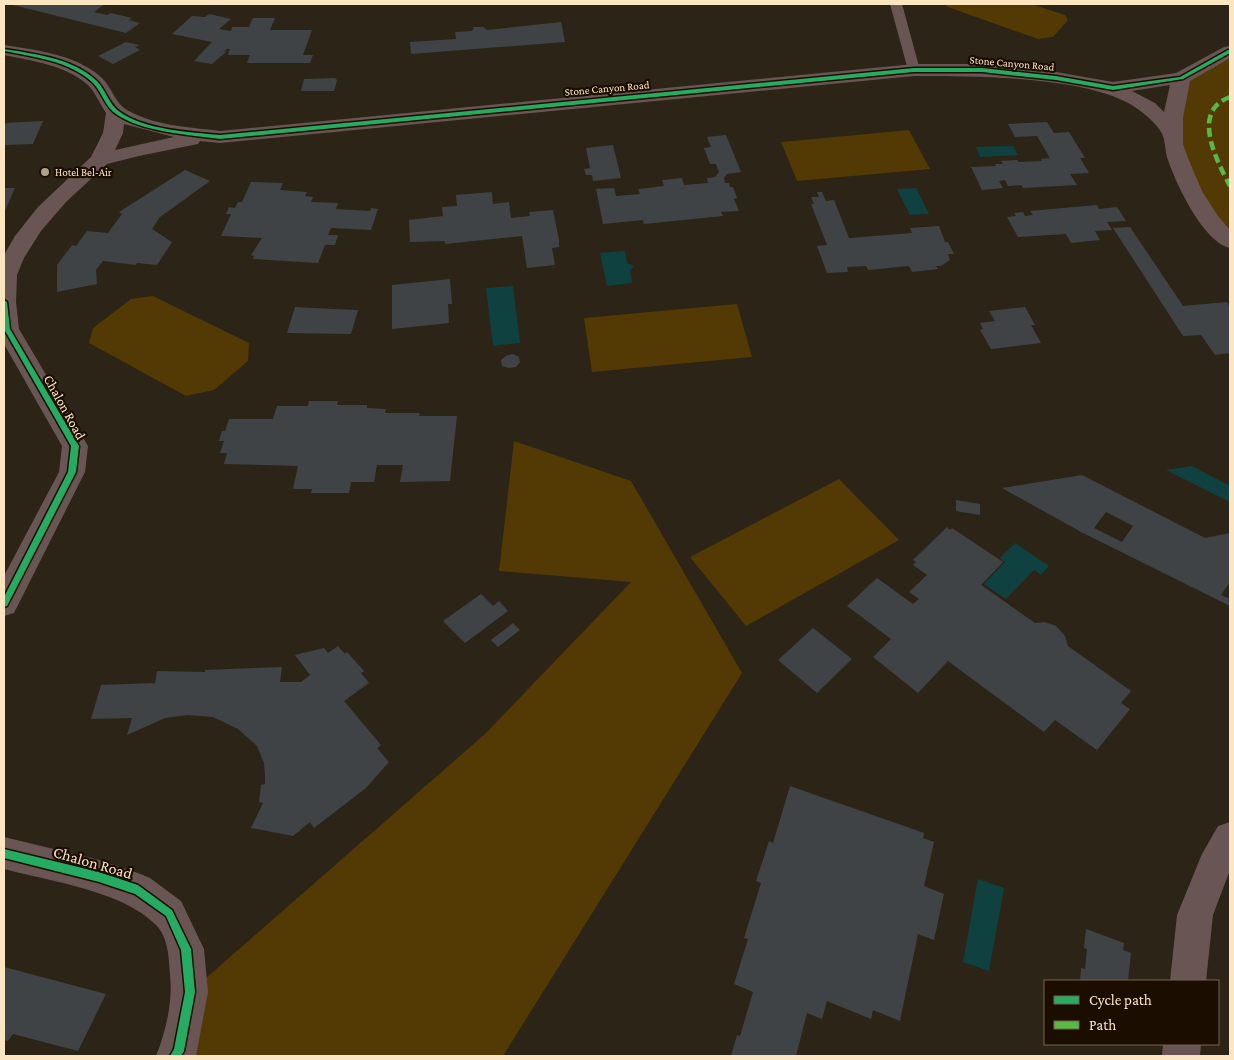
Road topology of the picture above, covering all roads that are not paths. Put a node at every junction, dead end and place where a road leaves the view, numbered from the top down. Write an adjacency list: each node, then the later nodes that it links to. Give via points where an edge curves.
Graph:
1 (896, 4): 4 (lane)
2 (4, 50): 7 (street, via 53,60 78,71 95,82)
3 (1230, 51): 5 (street, Stone Canyon Road)
4 (914, 70): 6 (street, Stone Canyon Road, via 982,70); 9 (street, Stone Canyon Road)
5 (1181, 78): 6 (street, Stone Canyon Road); 8 (street)
6 (1113, 88): 8 (street, via 1148,107)
7 (116, 113): 9 (street, Stone Canyon Road, via 133,122 162,129); 10 (street, Chalon Road, via 113,133)
8 (1172, 131): 11 (street, via 1180,163 1200,206)
9 (220, 137): 10 (street, via 168,143)
10 (100, 160): 12 (street, Chalon Road, via 36,222 18,248 5,276)
11 (1230, 241)
12 (4, 302): 13 (street, Chalon Road, via 6,329 75,446 72,472)
13 (4, 604)
14 (1230, 838): 16 (street, via 1214,866 1195,915)
15 (4, 853): 17 (street, Chalon Road, via 99,876 138,890 169,913 186,949 190,992)
16 (1188, 980)
17 (175, 1056)

